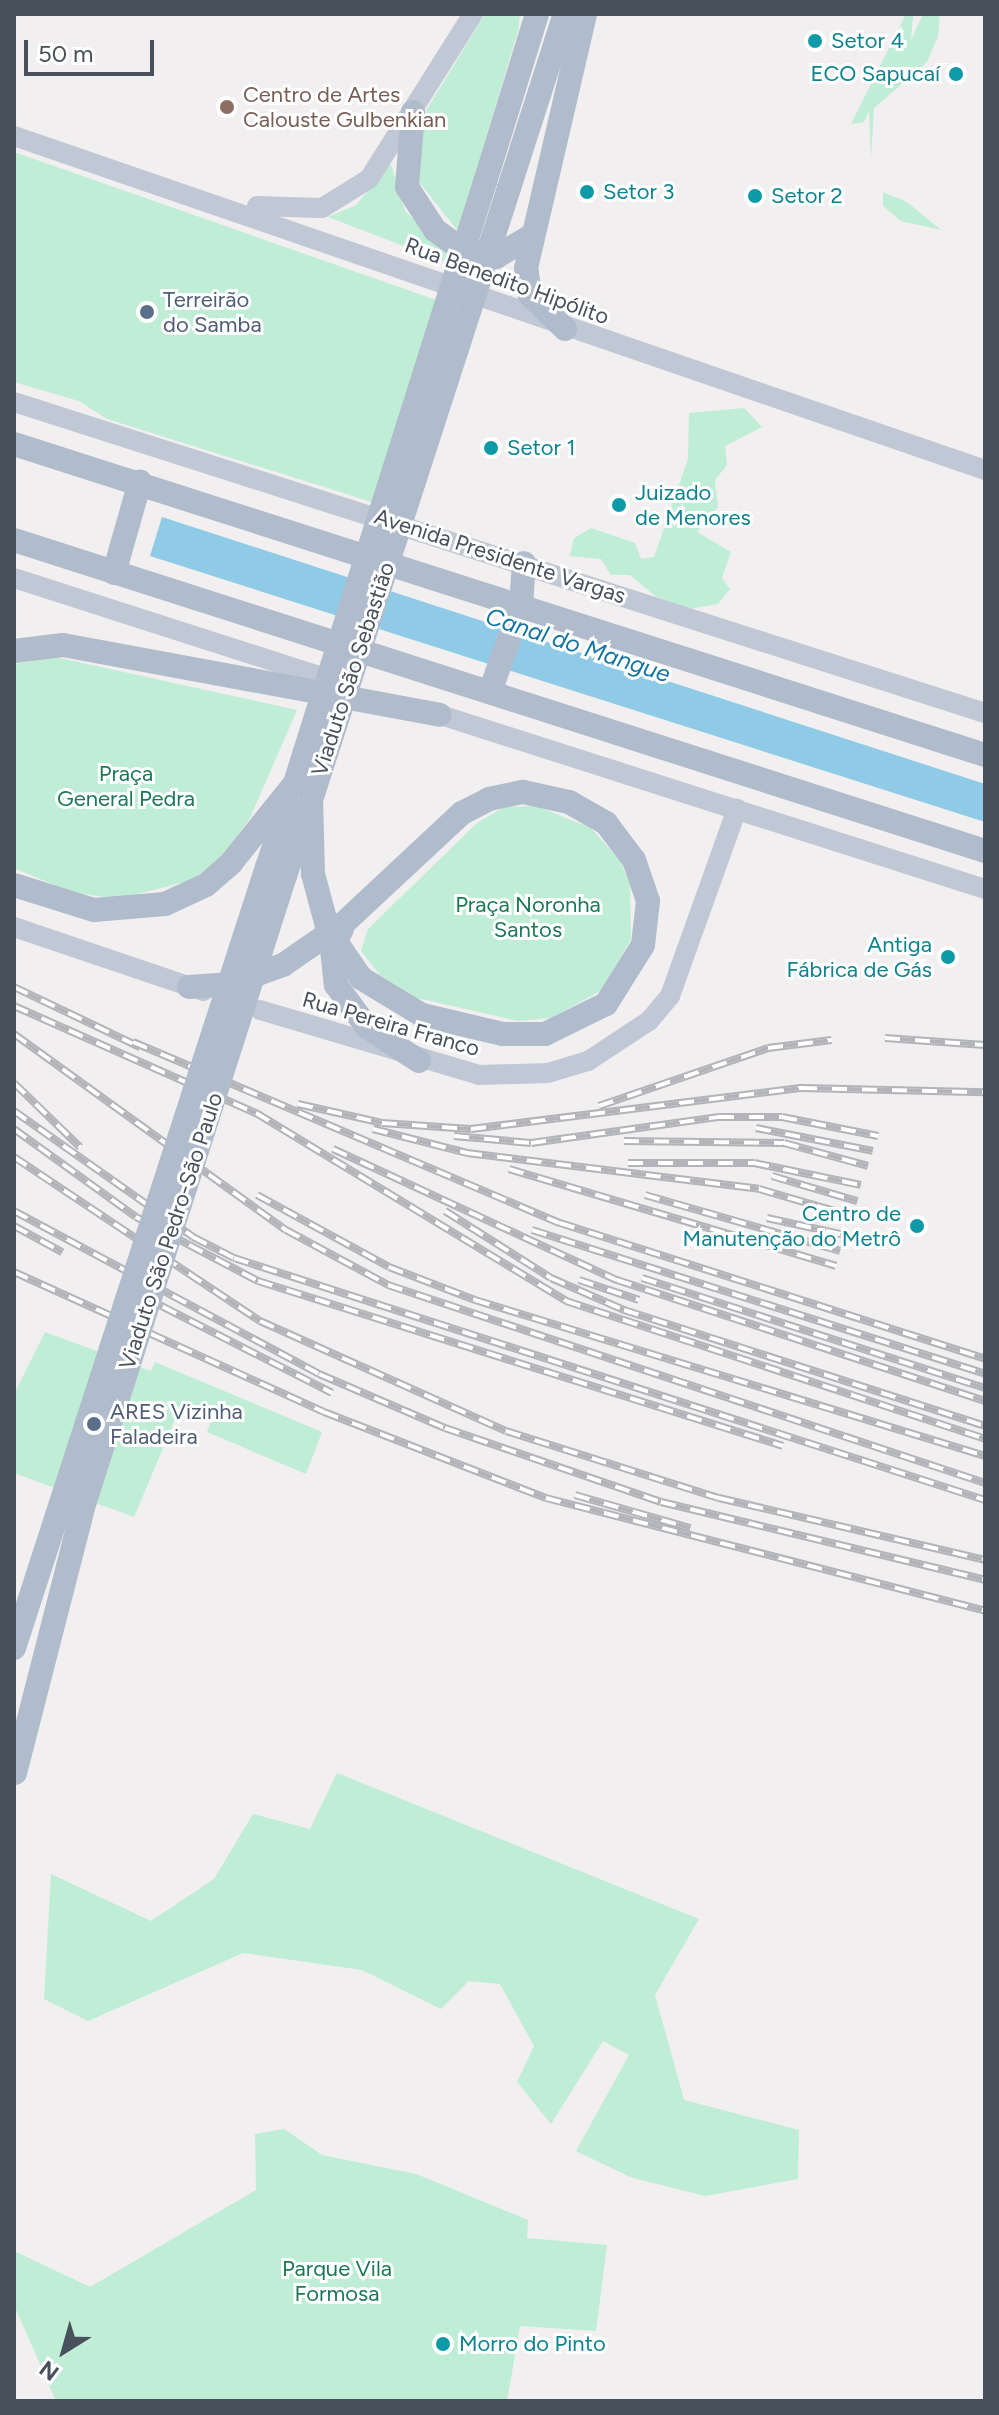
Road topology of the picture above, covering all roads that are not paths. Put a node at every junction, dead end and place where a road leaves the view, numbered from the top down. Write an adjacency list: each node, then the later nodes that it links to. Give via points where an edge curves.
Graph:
1 (473, 14): 7 (main road)
2 (527, 14): 6 (main road)
3 (537, 14): 6 (main road)
4 (565, 14): 28 (main road, Viaduto São Sebastião, bridge)
5 (585, 14): 10 (main road)
6 (517, 73): 28 (main road, Viaduto São Sebastião, bridge)
7 (413, 112): 9 (main road, via 348,197 299,212); 10 (main road, via 407,187 435,230 461,249 496,257)
8 (14, 136): 9 (main road, Rua Benedito Hipólito)
9 (222, 201): 11 (main road, Rua Benedito Hipólito)
10 (529, 237): 11 (main road, via 530,295)
11 (565, 329): 14 (main road, Rua Benedito Hipólito)
12 (14, 402): 17 (main road, Avenida Presidente Vargas)
13 (14, 444): 15 (main road, Avenida Presidente Vargas)
14 (985, 470)
15 (140, 482): 18 (main road); 20 (main road, Avenida Presidente Vargas)
16 (14, 540): 18 (main road)
17 (524, 563): 20 (main road); 23 (main road, Avenida Presidente Vargas)
18 (114, 573): 22 (main road)
19 (14, 578): 24 (main road)
20 (521, 605): 22 (main road); 25 (main road, Avenida Presidente Vargas)
21 (14, 651): 24 (main road, via 63,645)
22 (494, 681): 30 (main road)
23 (985, 713)
24 (440, 715): 29 (main road)
25 (946, 741): 26 (main road); 27 (main road, Avenida Presidente Vargas)
26 (985, 743)
27 (985, 755)
28 (303, 792): 31 (main road, Viaduto São Sebastião, bridge); 32 (main road, via 206,885 127,911 59,903); 34 (main road, bridge, via 313,874 328,930 361,978 422,1015 503,1034 545,1034 606,1004 637,959 648,901 634,860 606,823 569,802 523,792 489,799 462,813)
29 (737, 809): 33 (main road); 39 (main road, Rua Pereira Franco, via 681,973 637,1030 588,1061 548,1073 479,1075)
30 (985, 851)
31 (276, 872): 40 (main road, Viaduto São Pedro-São Paulo, bridge); 41 (main road, Viaduto São Pedro-São Paulo, bridge, via 85,1501)
32 (14, 885)
33 (985, 889)
34 (345, 922): 36 (main road, via 254,979); 39 (main road, via 332,949 336,985 367,1027)
35 (14, 927): 36 (main road)
36 (189, 987): 37 (main road)
37 (213, 995)
38 (260, 1010): 39 (main road, Rua Pereira Franco)
39 (419, 1061)
40 (14, 1648)
41 (15, 1773): 42 (main road, Viaduto São Pedro-São Paulo)
42 (14, 1779)

